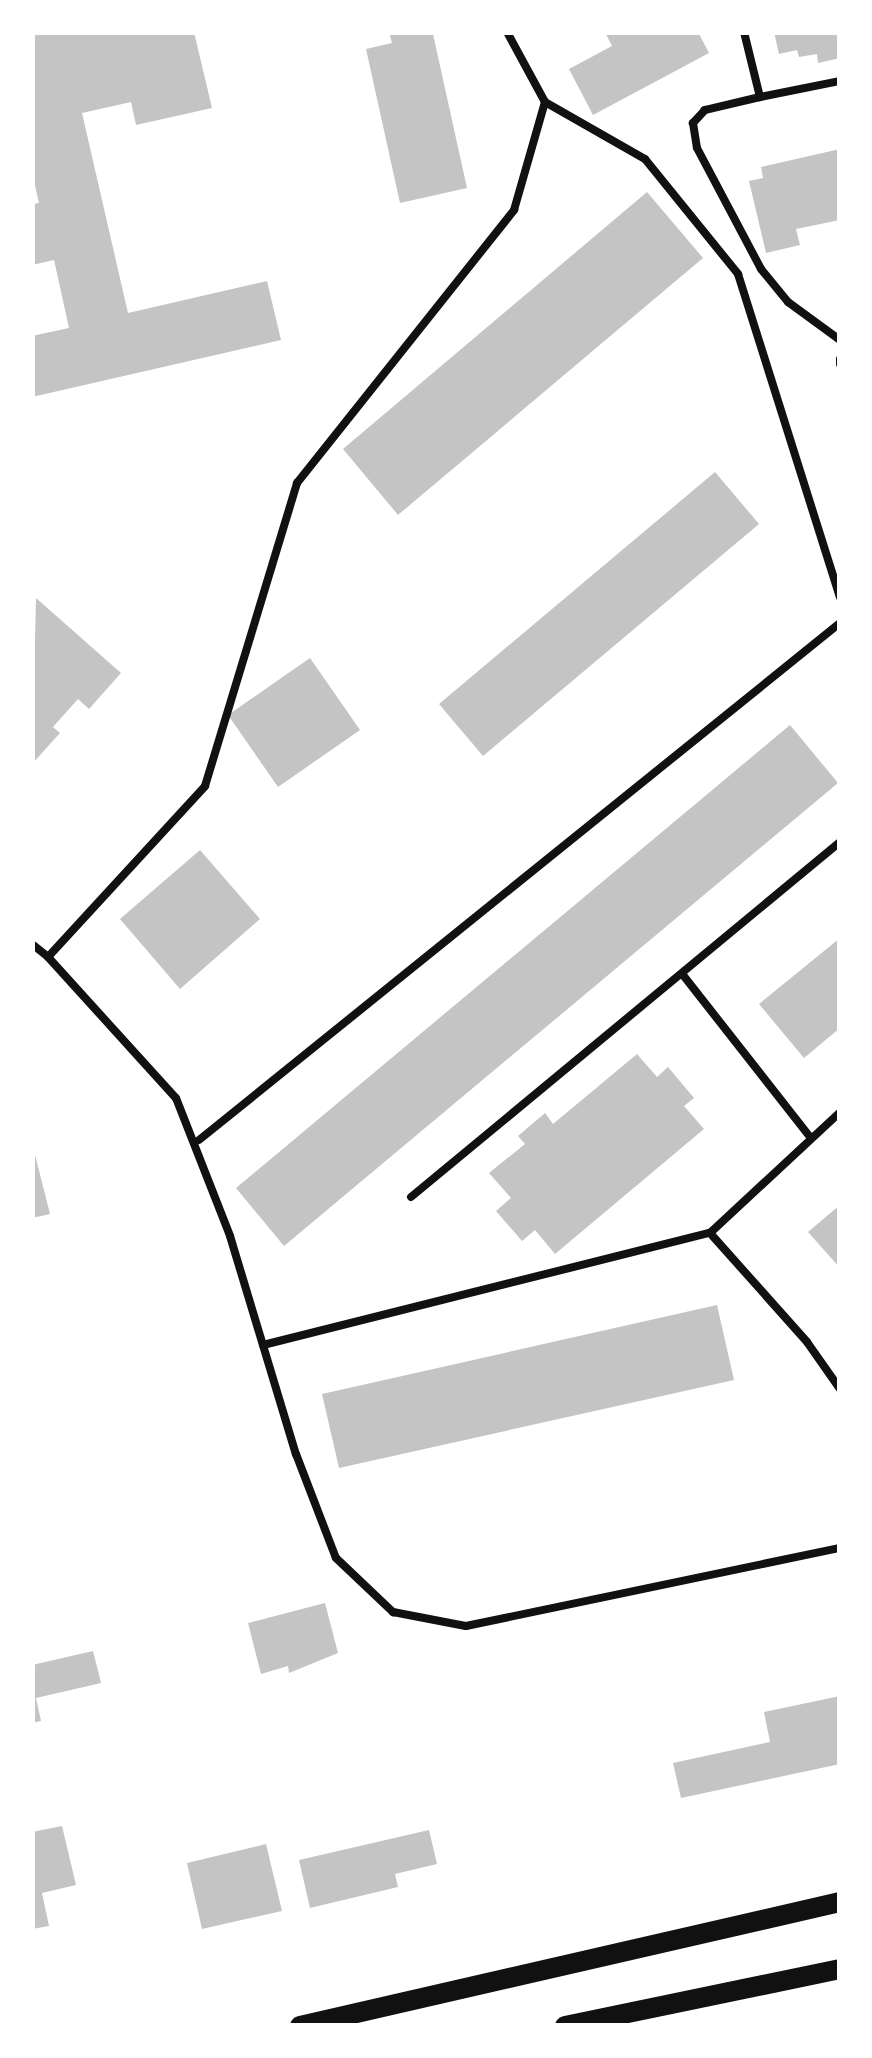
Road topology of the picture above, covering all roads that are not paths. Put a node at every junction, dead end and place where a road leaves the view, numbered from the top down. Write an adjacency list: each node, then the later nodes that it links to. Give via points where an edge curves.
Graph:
1 (507, 32): 5 (lane)
2 (744, 32): 4 (lane)
3 (840, 81): 4 (lane)
4 (760, 97): 6 (lane, via 705,110 693,124 697,148)
5 (544, 102): 7 (lane, via 645,158); 13 (lane, via 514,210 296,483 205,786)
6 (760, 269): 7 (lane); 8 (lane, via 788,302)
7 (738, 274): 9 (lane)
8 (840, 340)
9 (840, 598)
10 (840, 623): 17 (lane)
11 (840, 842): 14 (lane)
12 (32, 944): 13 (lane)
13 (48, 956): 20 (lane, via 176,1098 230,1236)
14 (683, 975): 16 (lane); 18 (lane)
15 (840, 1112): 16 (lane)
16 (811, 1138): 19 (lane)
17 (198, 1140)
18 (412, 1197)
19 (710, 1233): 20 (lane); 21 (lane)
20 (263, 1345): 22 (lane, via 336,1558 393,1612 466,1626)
21 (840, 1388)
22 (840, 1548)
23 (840, 1902): 26 (main road)
24 (840, 1969): 25 (main road)
25 (619, 2019): 27 (main road)
26 (300, 2026)
27 (565, 2026)

